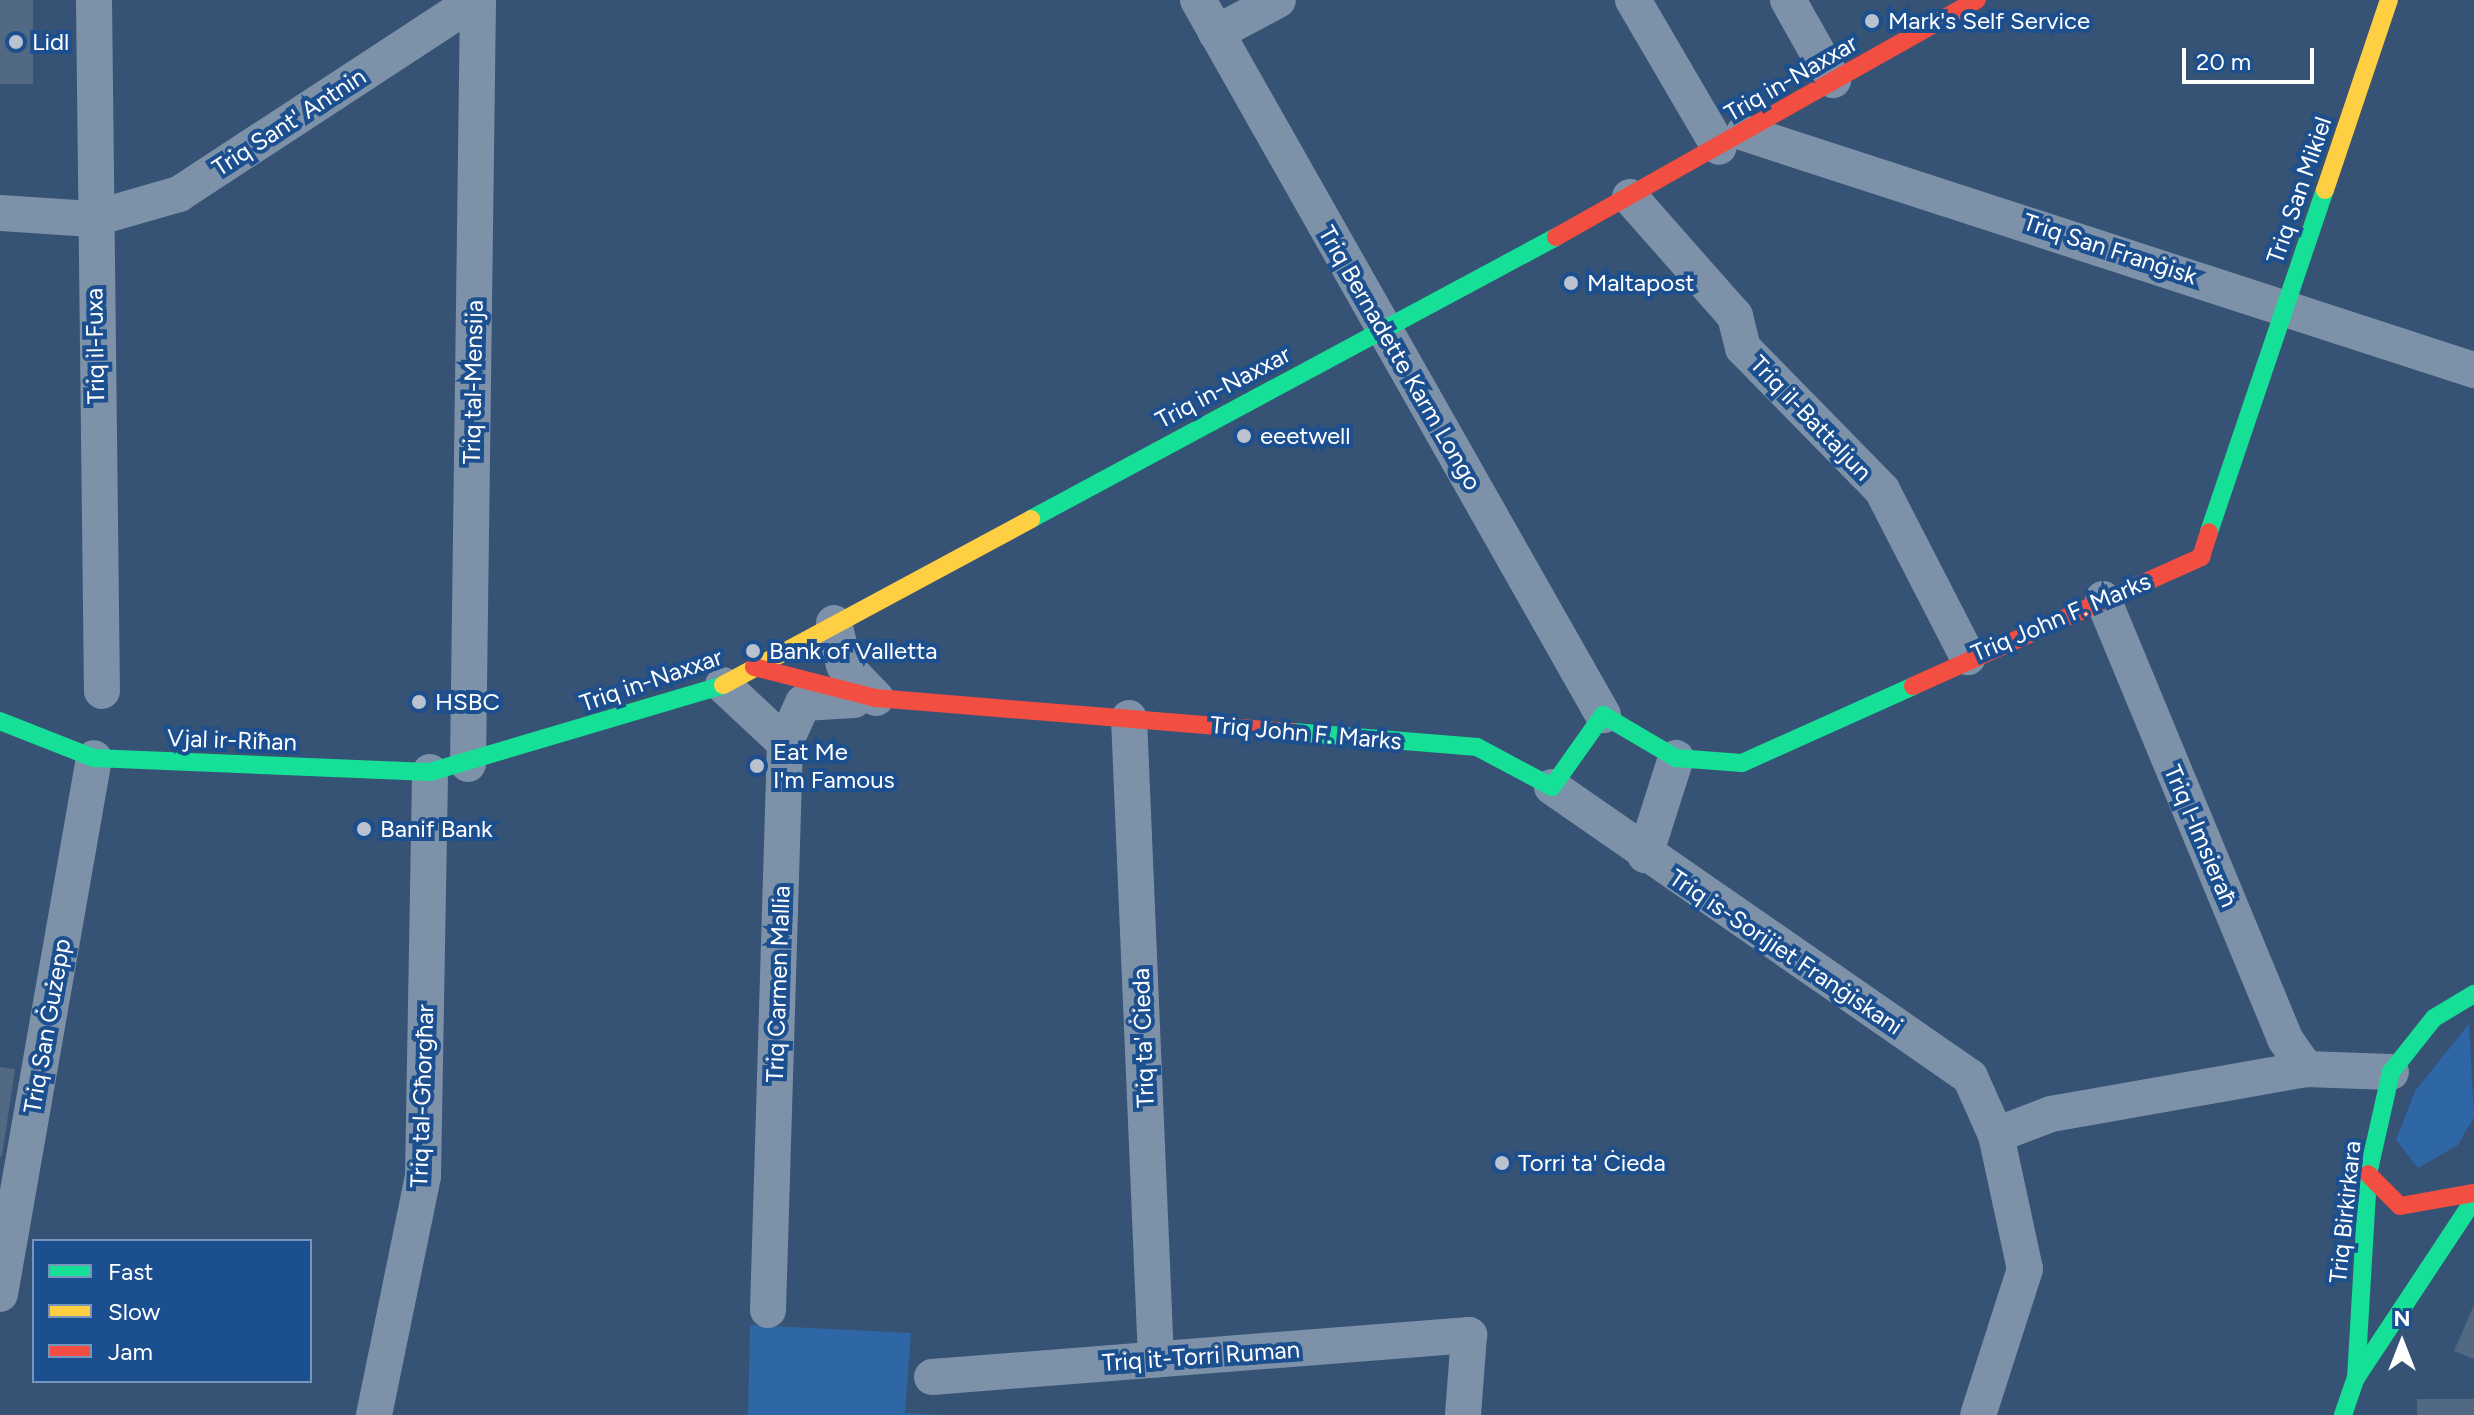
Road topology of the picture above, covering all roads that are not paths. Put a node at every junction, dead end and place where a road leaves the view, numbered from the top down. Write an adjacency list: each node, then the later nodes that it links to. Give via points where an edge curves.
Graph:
1 (94, 0): 14 (street, Triq il-Fuxa)
2 (476, 0): 14 (street, Triq Sant' Antnin, via 179,194); 30 (street, Triq tal-Mensija)
3 (1198, 0): 9 (street, Triq Bernadette Karm Longo)
4 (1278, 0): 9 (street)
5 (1633, 0): 11 (street)
6 (1788, 0): 10 (street)
7 (1977, 0): 10 (street, Triq in-Naxxar)
8 (2389, 0): 15 (street, Triq San Mikiel)
9 (1216, 33): 16 (street, Triq Bernadette Karm Longo)
10 (1833, 80): 11 (street, Triq in-Naxxar)
11 (1732, 140): 12 (street, Triq in-Naxxar); 15 (street, Triq San Franġisk)
12 (1630, 197): 16 (street, Triq in-Naxxar); 20 (street, Triq il-Battaljun, via 1735,316 1743,348 1882,490)
13 (0, 213): 14 (street, Triq Sant' Antnin)
14 (92, 219): 22 (street, Triq il-Fuxa)
15 (2286, 305): 17 (street, Triq San Franġisk); 18 (street, Triq John F. Marks, via 2201,557)
16 (1381, 330): 19 (street, Triq in-Naxxar); 24 (street, Triq Bernadette Karm Longo)
17 (2474, 370)
18 (2103, 599): 20 (street, Triq John F. Marks); 35 (street, Triq l-Imsieraħ, via 2285,1039)
19 (834, 623): 21 (street, Triq in-Naxxar); 23 (street, via 844,665)
20 (1968, 657): 29 (street, Triq John F. Marks, via 1742,763)
21 (739, 676): 23 (street, Triq John F. Marks); 27 (street); 30 (street, Triq in-Naxxar)
22 (102, 691)
23 (876, 698): 25 (street, Triq John F. Marks); 27 (street, Triq John F. Marks, via 803,703)
24 (1603, 715): 29 (street, Triq John F. Marks); 32 (street)
25 (1129, 718): 32 (street, Triq John F. Marks, via 1477,747); 43 (street, Triq ta' Ċieda)
26 (0, 721): 28 (street, Vjal ir-Riħan)
27 (785, 743): 42 (street, Triq Carmen Mallia)
28 (94, 758): 31 (street, Vjal ir-Riħan); 41 (street, Triq San Ġużepp)
29 (1676, 758): 33 (street)
30 (468, 764): 31 (street, Vjal ir-Riħan)
31 (430, 772): 46 (street, Triq tal-Għorgħar, via 423,1176)
32 (1552, 787): 33 (street, Triq is-Sorijiet Franġiskani)
33 (1645, 855): 37 (street, Triq is-Sorijiet Franġiskani, via 1970,1077)
34 (2474, 994): 36 (street, Triq Birkirkara, via 2434,1018)
35 (2306, 1069): 36 (street); 37 (street, via 2051,1114)
36 (2391, 1072): 38 (street, Triq Birkirkara)
37 (1996, 1135): 48 (street, Triq is-Sorijiet Franġiskani, via 2025,1269)
38 (2368, 1174): 39 (street, via 2400,1206); 45 (street, Triq Birkirkara)
39 (2474, 1193)
40 (2474, 1200): 45 (street, Triq Birkirkara)
41 (0, 1294)
42 (768, 1310)
43 (1156, 1359): 44 (street, Triq it-Torri Ruman); 47 (street, Triq it-Torri Ruman, via 1469,1335)
44 (932, 1377)
45 (2356, 1378): 49 (street, Triq Birkirkara)
46 (374, 1415)
47 (1463, 1415)
48 (1978, 1415)
49 (2343, 1415)

